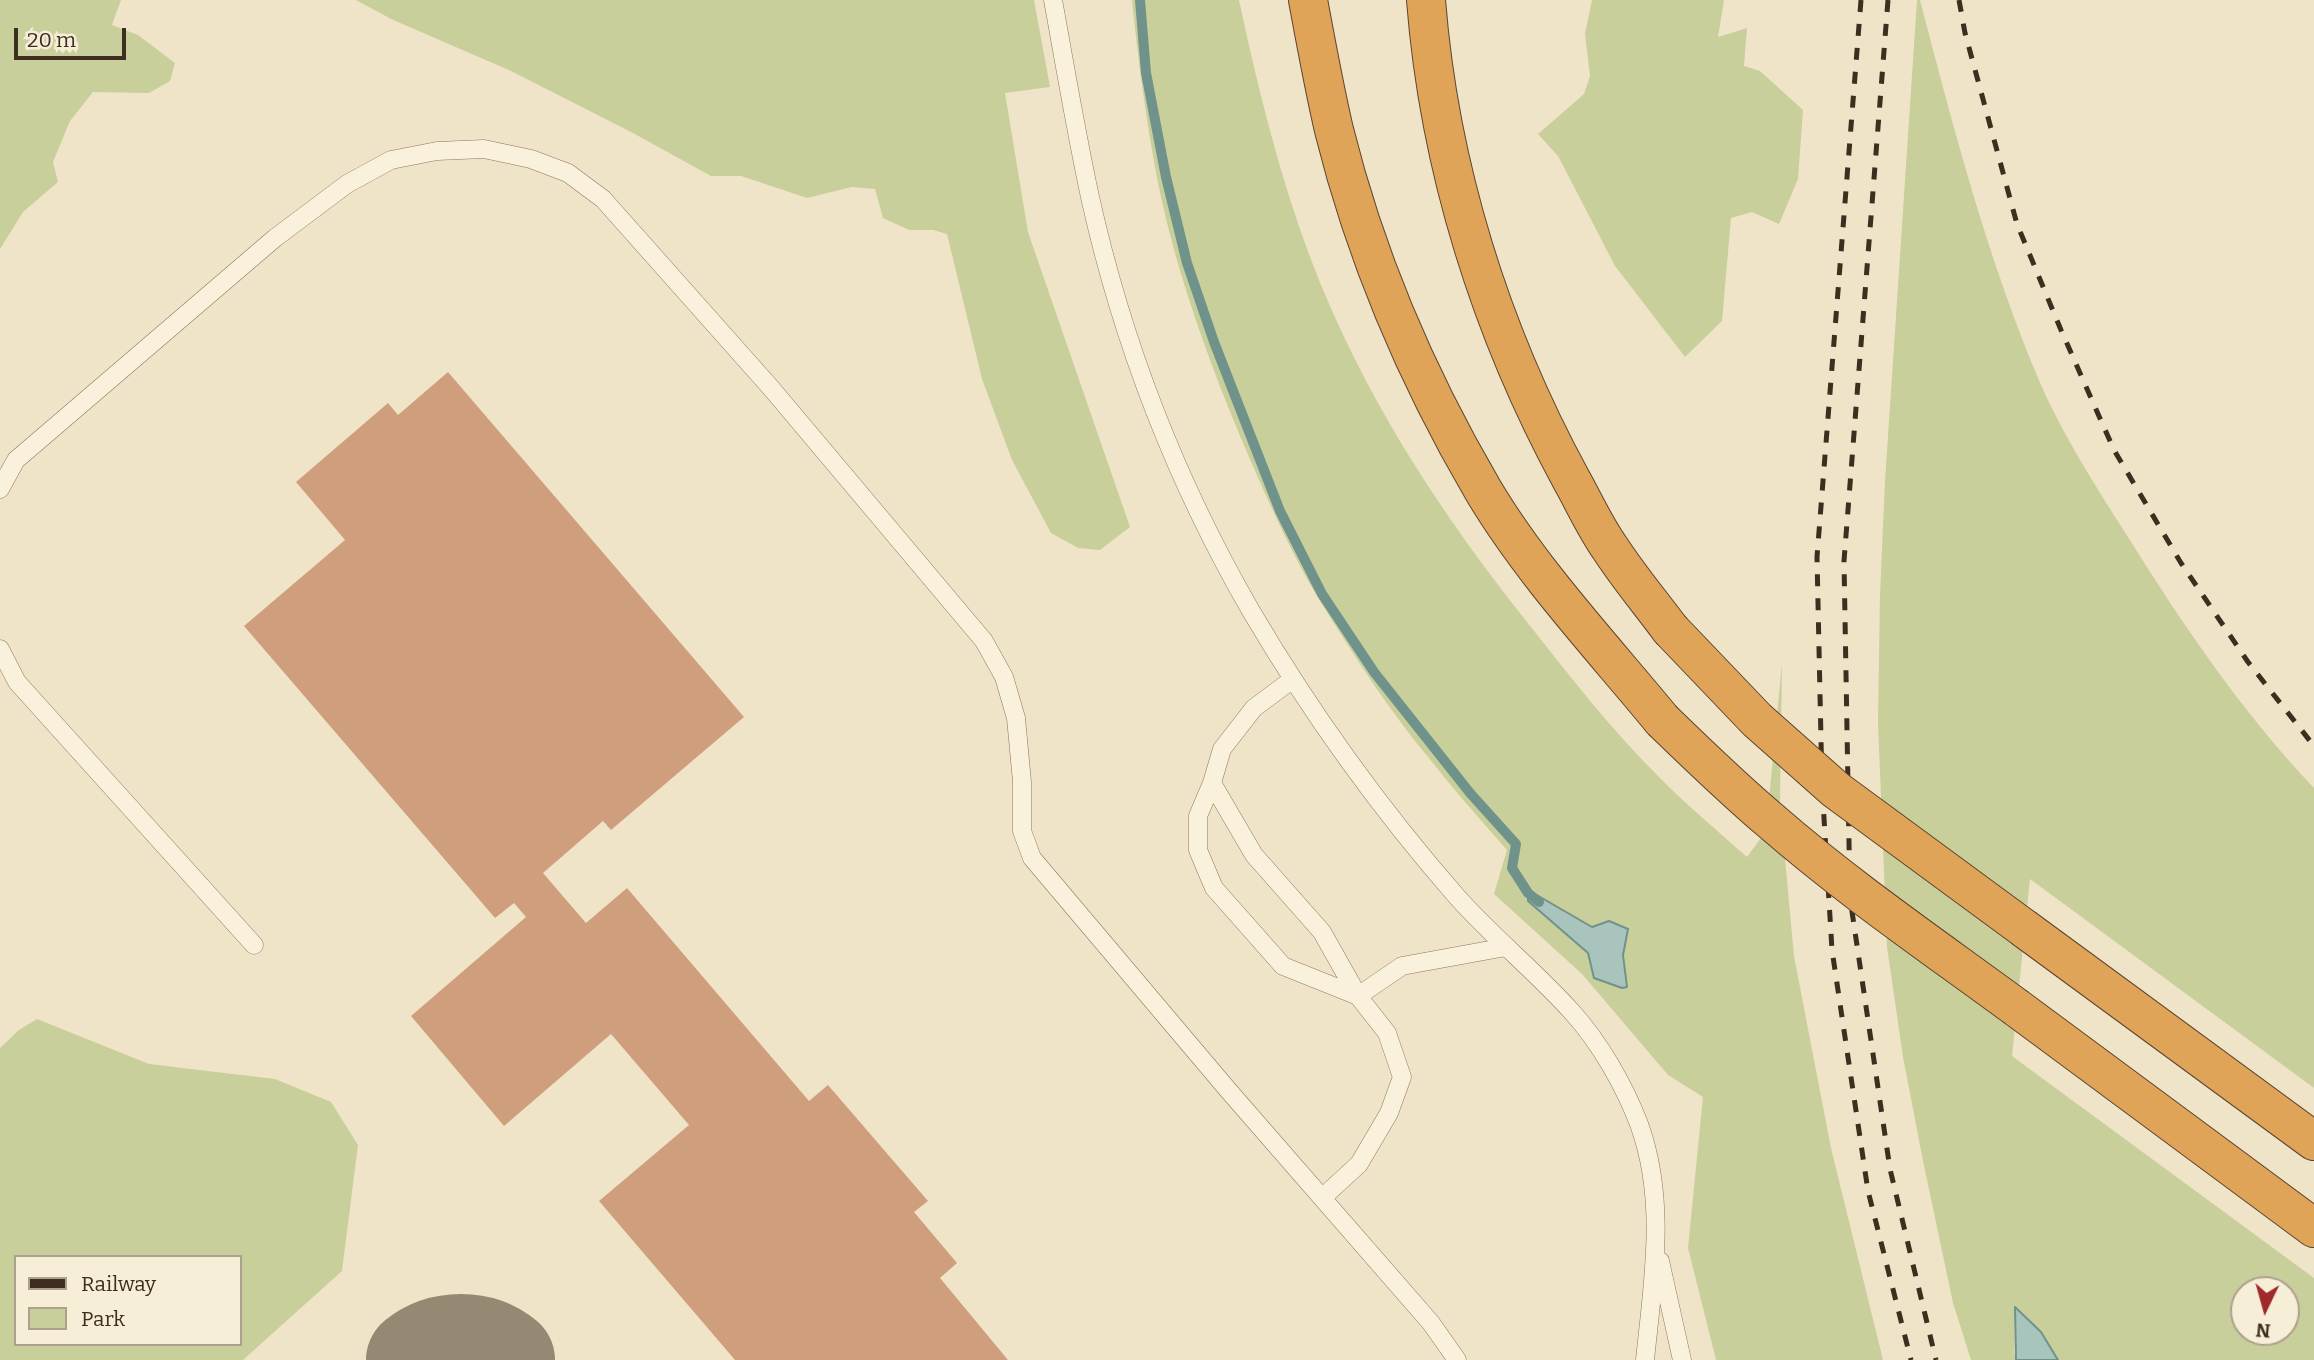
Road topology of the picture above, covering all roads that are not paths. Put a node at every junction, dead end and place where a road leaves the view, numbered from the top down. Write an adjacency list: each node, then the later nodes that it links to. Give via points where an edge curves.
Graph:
1 (1053, 0): 6 (lane, via 1091,199 1145,383 1206,526)
2 (1308, 0): 13 (highway, bridge, via 1335,131 1363,228 1412,355 1484,491 1522,548 1662,719 1803,848)
3 (1426, 0): 11 (highway, bridge, via 1441,117 1458,194 1500,325 1545,431 1608,547 1670,629 1757,720 1836,790)
4 (0, 489): 12 (lane, via 16,460 275,238 347,184 391,160 437,151 484,149 568,173 603,199 771,388 984,641 1004,677 1016,718 1022,831 1032,858)
5 (0, 649): 8 (lane, via 17,682)
6 (1293, 679): 7 (lane, via 1254,708 1222,749); 9 (lane, via 1375,797 1462,902)
7 (1212, 783): 10 (lane, via 1254,855 1322,932); 10 (lane, via 1198,816 1198,850 1214,888 1283,965)
8 (254, 945)
9 (1506, 947): 10 (lane, via 1402,966); 14 (lane, via 1574,1013 1629,1101 1653,1176)
10 (1358, 996): 12 (lane, via 1387,1033 1402,1077 1390,1113 1359,1164)
11 (2314, 1140)
12 (1322, 1198): 15 (lane)
13 (2314, 1228)
14 (1657, 1246): 16 (lane); 17 (lane)
15 (1457, 1360)
16 (1645, 1360)
17 (1682, 1360)

